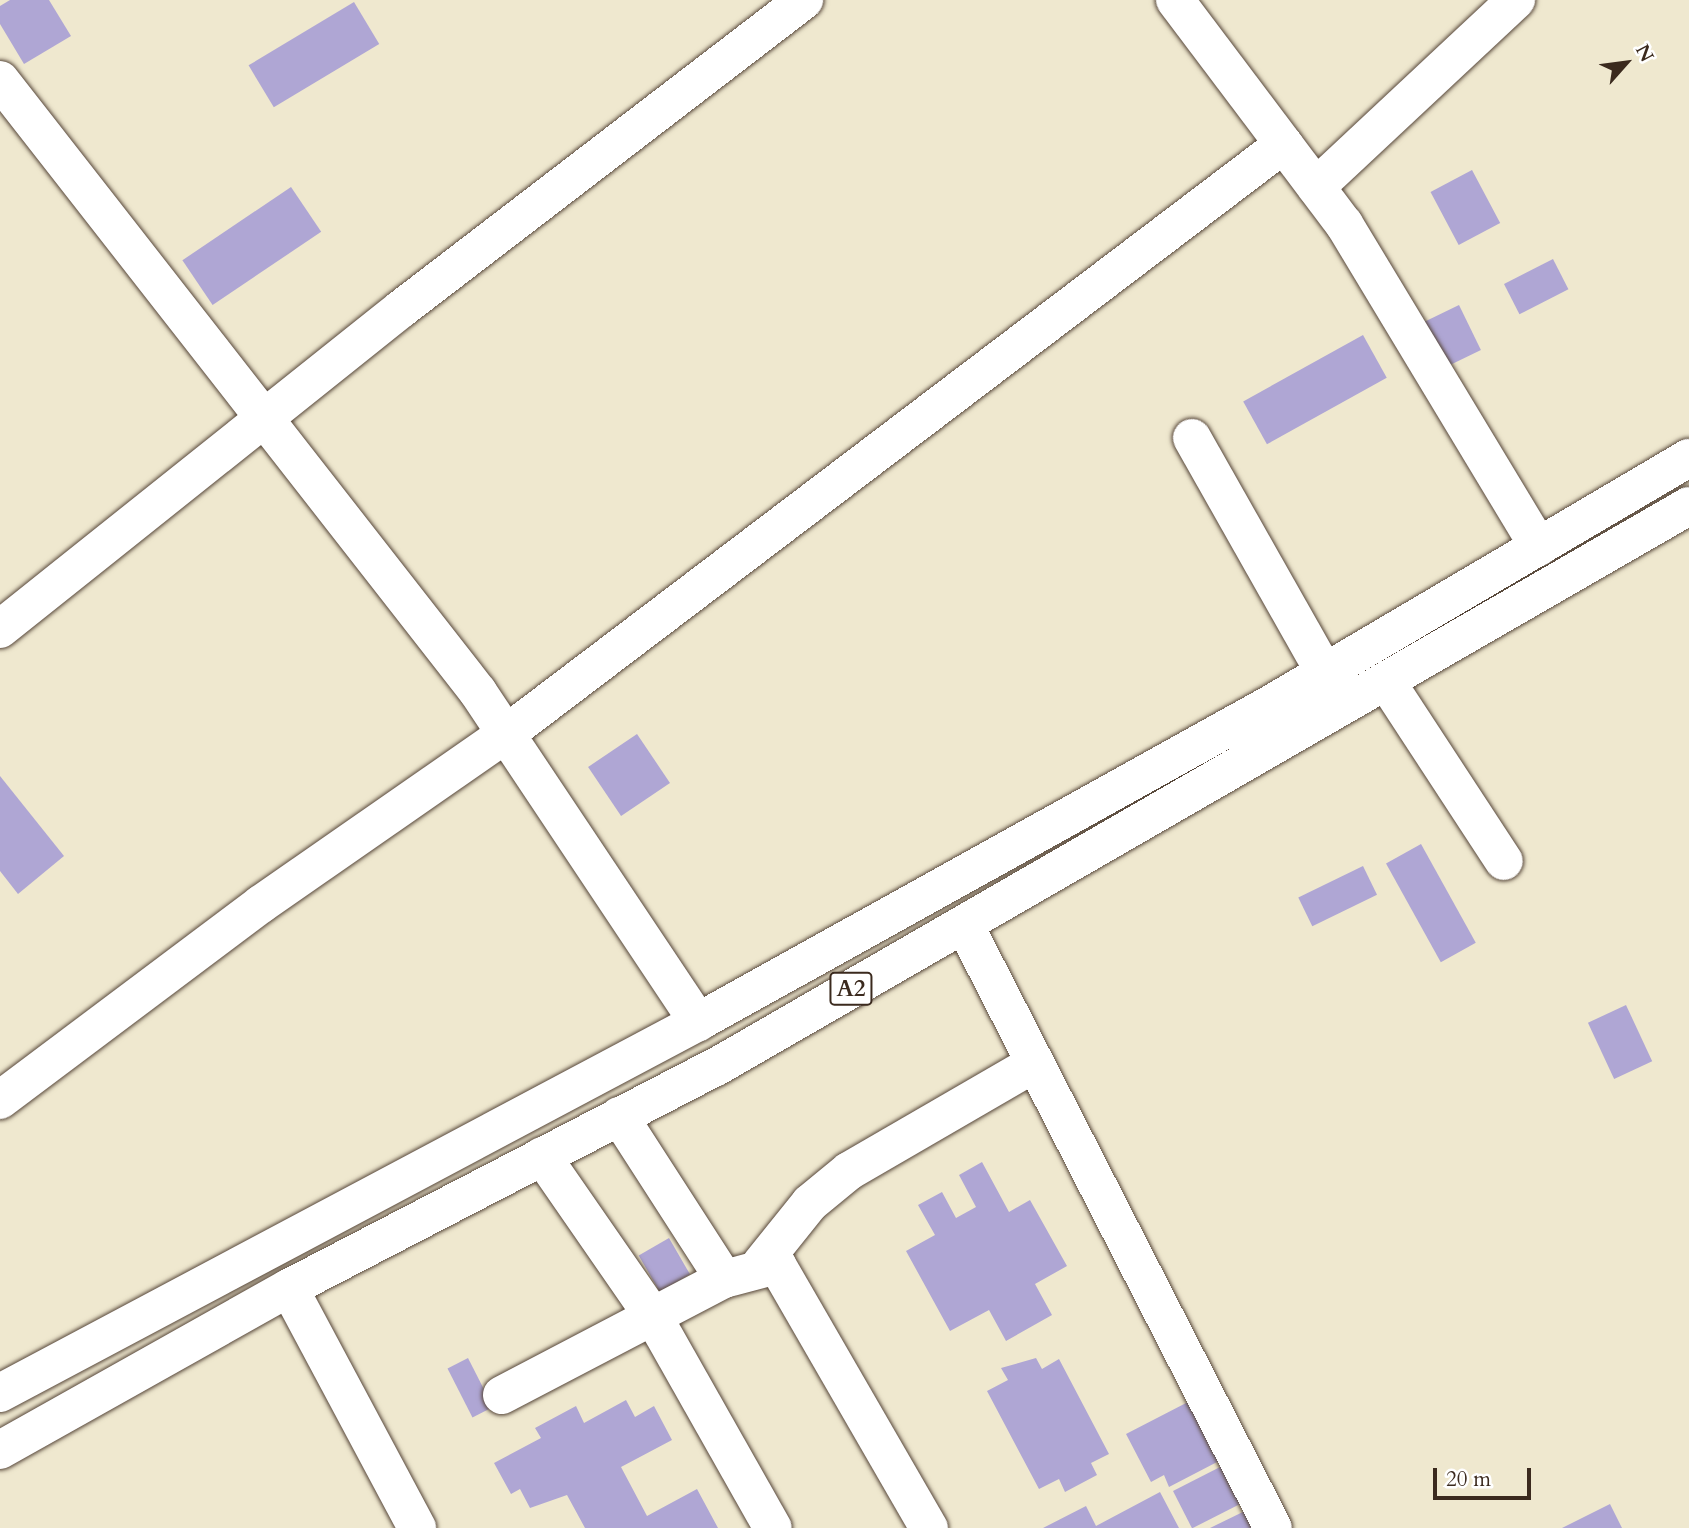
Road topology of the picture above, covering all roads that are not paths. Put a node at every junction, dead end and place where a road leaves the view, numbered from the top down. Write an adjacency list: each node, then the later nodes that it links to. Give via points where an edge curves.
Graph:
1 (804, 0): 7 (main road)
2 (1175, 0): 5 (main road)
3 (1516, 0): 6 (main road)
4 (0, 80): 7 (main road)
5 (1284, 144): 6 (main road); 15 (main road)
6 (1316, 187): 11 (main road)
7 (267, 414): 12 (main road); 15 (main road)
8 (1192, 438): 13 (main road)
9 (1689, 458): 11 (main road, A2)
10 (1689, 506): 14 (main road, A2)
11 (1539, 547): 13 (main road, A2)
12 (0, 629)
13 (1325, 673): 18 (main road, A2)
14 (1387, 681): 16 (main road); 17 (main road, A2)
15 (506, 734): 18 (main road); 20 (main road, via 261,904)
16 (1504, 861)
17 (964, 924): 19 (main road); 21 (main road, A2)
18 (698, 1022): 27 (main road, A2)
19 (1035, 1063): 23 (main road, via 849,1171 810,1203); 33 (main road)
20 (0, 1100)
21 (619, 1116): 22 (main road, A2); 24 (main road)
22 (542, 1156): 25 (main road, A2); 26 (main road)
23 (761, 1264): 24 (main road); 32 (main road, via 777,1265 790,1277)
24 (724, 1279): 26 (main road)
25 (289, 1288): 29 (main road, A2); 30 (main road)
26 (654, 1318): 28 (main road); 31 (main road)
27 (0, 1393)
28 (502, 1395)
29 (0, 1450)
30 (417, 1528)
31 (774, 1528)
32 (929, 1528)
33 (1272, 1528)

